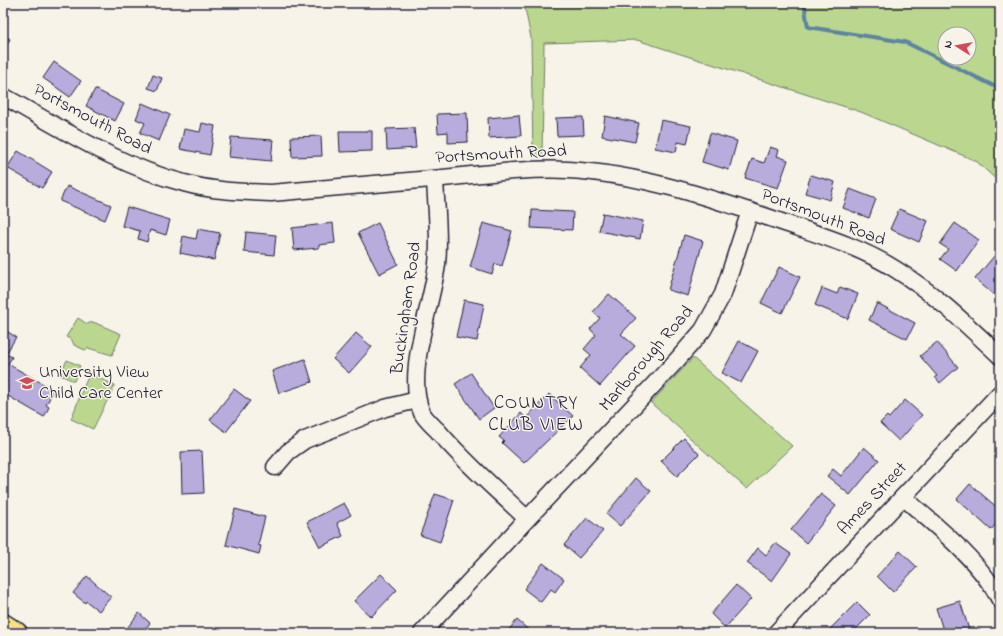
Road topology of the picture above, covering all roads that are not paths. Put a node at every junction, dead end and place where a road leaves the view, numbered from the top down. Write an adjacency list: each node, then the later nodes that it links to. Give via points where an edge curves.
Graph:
1 (3, 96): 2 (street, Portsmouth Road, via 114,158 149,173 185,184 229,191 271,192)
2 (435, 179): 3 (street, Portsmouth Road, via 532,170 602,173 647,181); 6 (street, Buckingham Road, via 437,263 419,354 416,386)
3 (750, 211): 4 (street, Portsmouth Road, via 833,239 893,267 946,304); 9 (street, Marlborough Road, via 722,294 703,330)
4 (1000, 356)
5 (1000, 393): 8 (street, Ames Street)
6 (418, 400): 7 (street, via 386,408 305,440 288,452); 9 (street, Buckingham Road, via 423,414 447,442)
7 (275, 467)
8 (903, 497): 10 (street, via 978,568); 14 (street, Ames Street)
9 (527, 519): 13 (street, Marlborough Road)
10 (1000, 600)
11 (3, 624): 12 (main road)
12 (17, 633)
13 (422, 633)
14 (776, 633)

